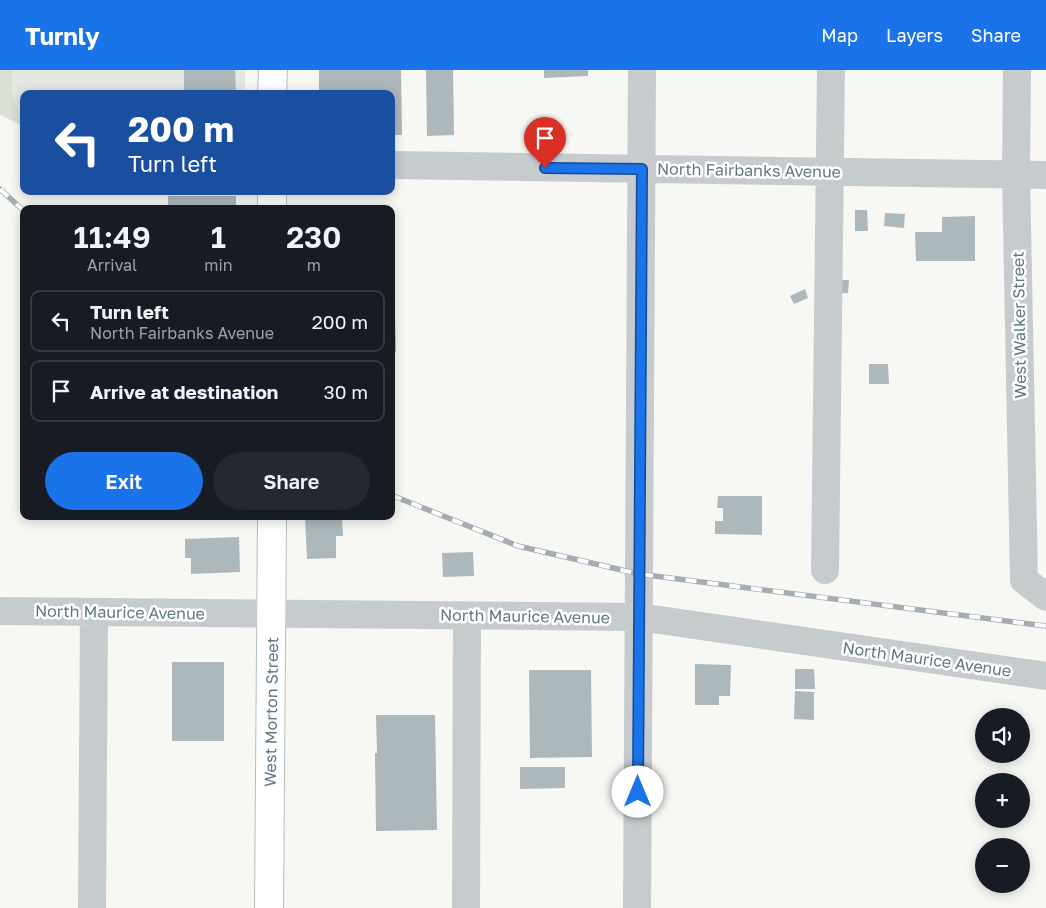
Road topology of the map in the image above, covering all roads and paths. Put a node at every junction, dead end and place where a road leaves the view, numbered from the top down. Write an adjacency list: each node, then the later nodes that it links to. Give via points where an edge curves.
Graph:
1 (273, 70): 5 (main road)
2 (642, 70): 7 (street)
3 (831, 70): 8 (street)
4 (1016, 70): 9 (street, West Walker Street)
5 (272, 90)
6 (395, 166): 7 (street, North Fairbanks Avenue)
7 (642, 169): 8 (street, North Fairbanks Avenue); 18 (street)
8 (831, 172): 9 (street, North Fairbanks Avenue); 12 (street)
9 (1016, 174): 10 (street, North Fairbanks Avenue); 13 (street, West Walker Street, via 1024,580)
10 (1046, 174)
11 (272, 520): 16 (main road, West Morton Street)
12 (825, 570)
13 (1046, 597)
14 (0, 611): 15 (street, North Maurice Avenue)
15 (94, 612): 16 (street, North Maurice Avenue); 20 (street)
16 (272, 614): 17 (street, North Maurice Avenue); 21 (main road, West Morton Street)
17 (467, 616): 18 (street, North Maurice Avenue); 22 (street)
18 (639, 617): 19 (street, North Maurice Avenue); 23 (street)
19 (1046, 676)
20 (92, 908)
21 (269, 908)
22 (466, 908)
23 (637, 908)

